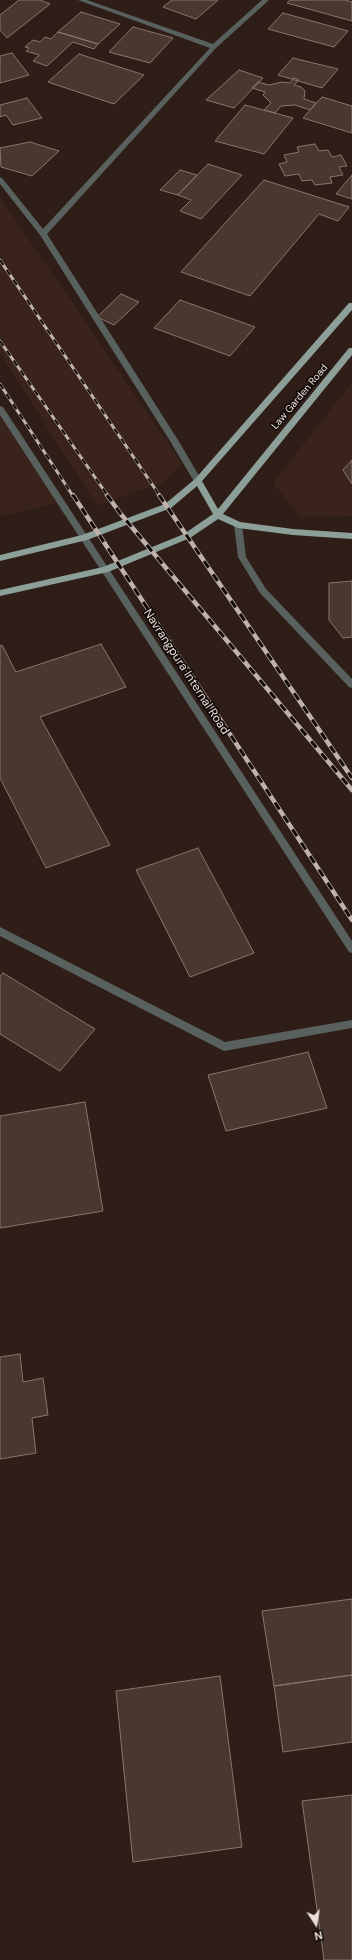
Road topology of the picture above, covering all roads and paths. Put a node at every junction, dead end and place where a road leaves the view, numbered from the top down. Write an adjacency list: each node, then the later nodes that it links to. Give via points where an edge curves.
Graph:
1 (81, 0): 3 (street)
2 (266, 0): 3 (street)
3 (214, 47): 5 (street)
4 (0, 179): 5 (street)
5 (43, 234): 9 (street)
6 (352, 305): 9 (main road)
7 (352, 350): 10 (main road, Law Garden Road)
8 (0, 409): 13 (street, Navrangpura Internal Road)
9 (198, 481): 10 (main road); 13 (main road, via 168,506)
10 (218, 515): 11 (main road); 15 (main road, Law Garden Road, via 187,536)
11 (238, 525): 12 (main road); 17 (street, via 242,557 263,591)
12 (352, 536)
13 (84, 538): 14 (main road); 15 (street, Navrangpura Internal Road)
14 (0, 558)
15 (105, 570): 16 (main road, Law Garden Road); 19 (street, Navrangpura Internal Road)
16 (0, 593)
17 (352, 685)
18 (0, 931): 20 (street, via 224,1047)
19 (352, 949)
20 (352, 1024)

